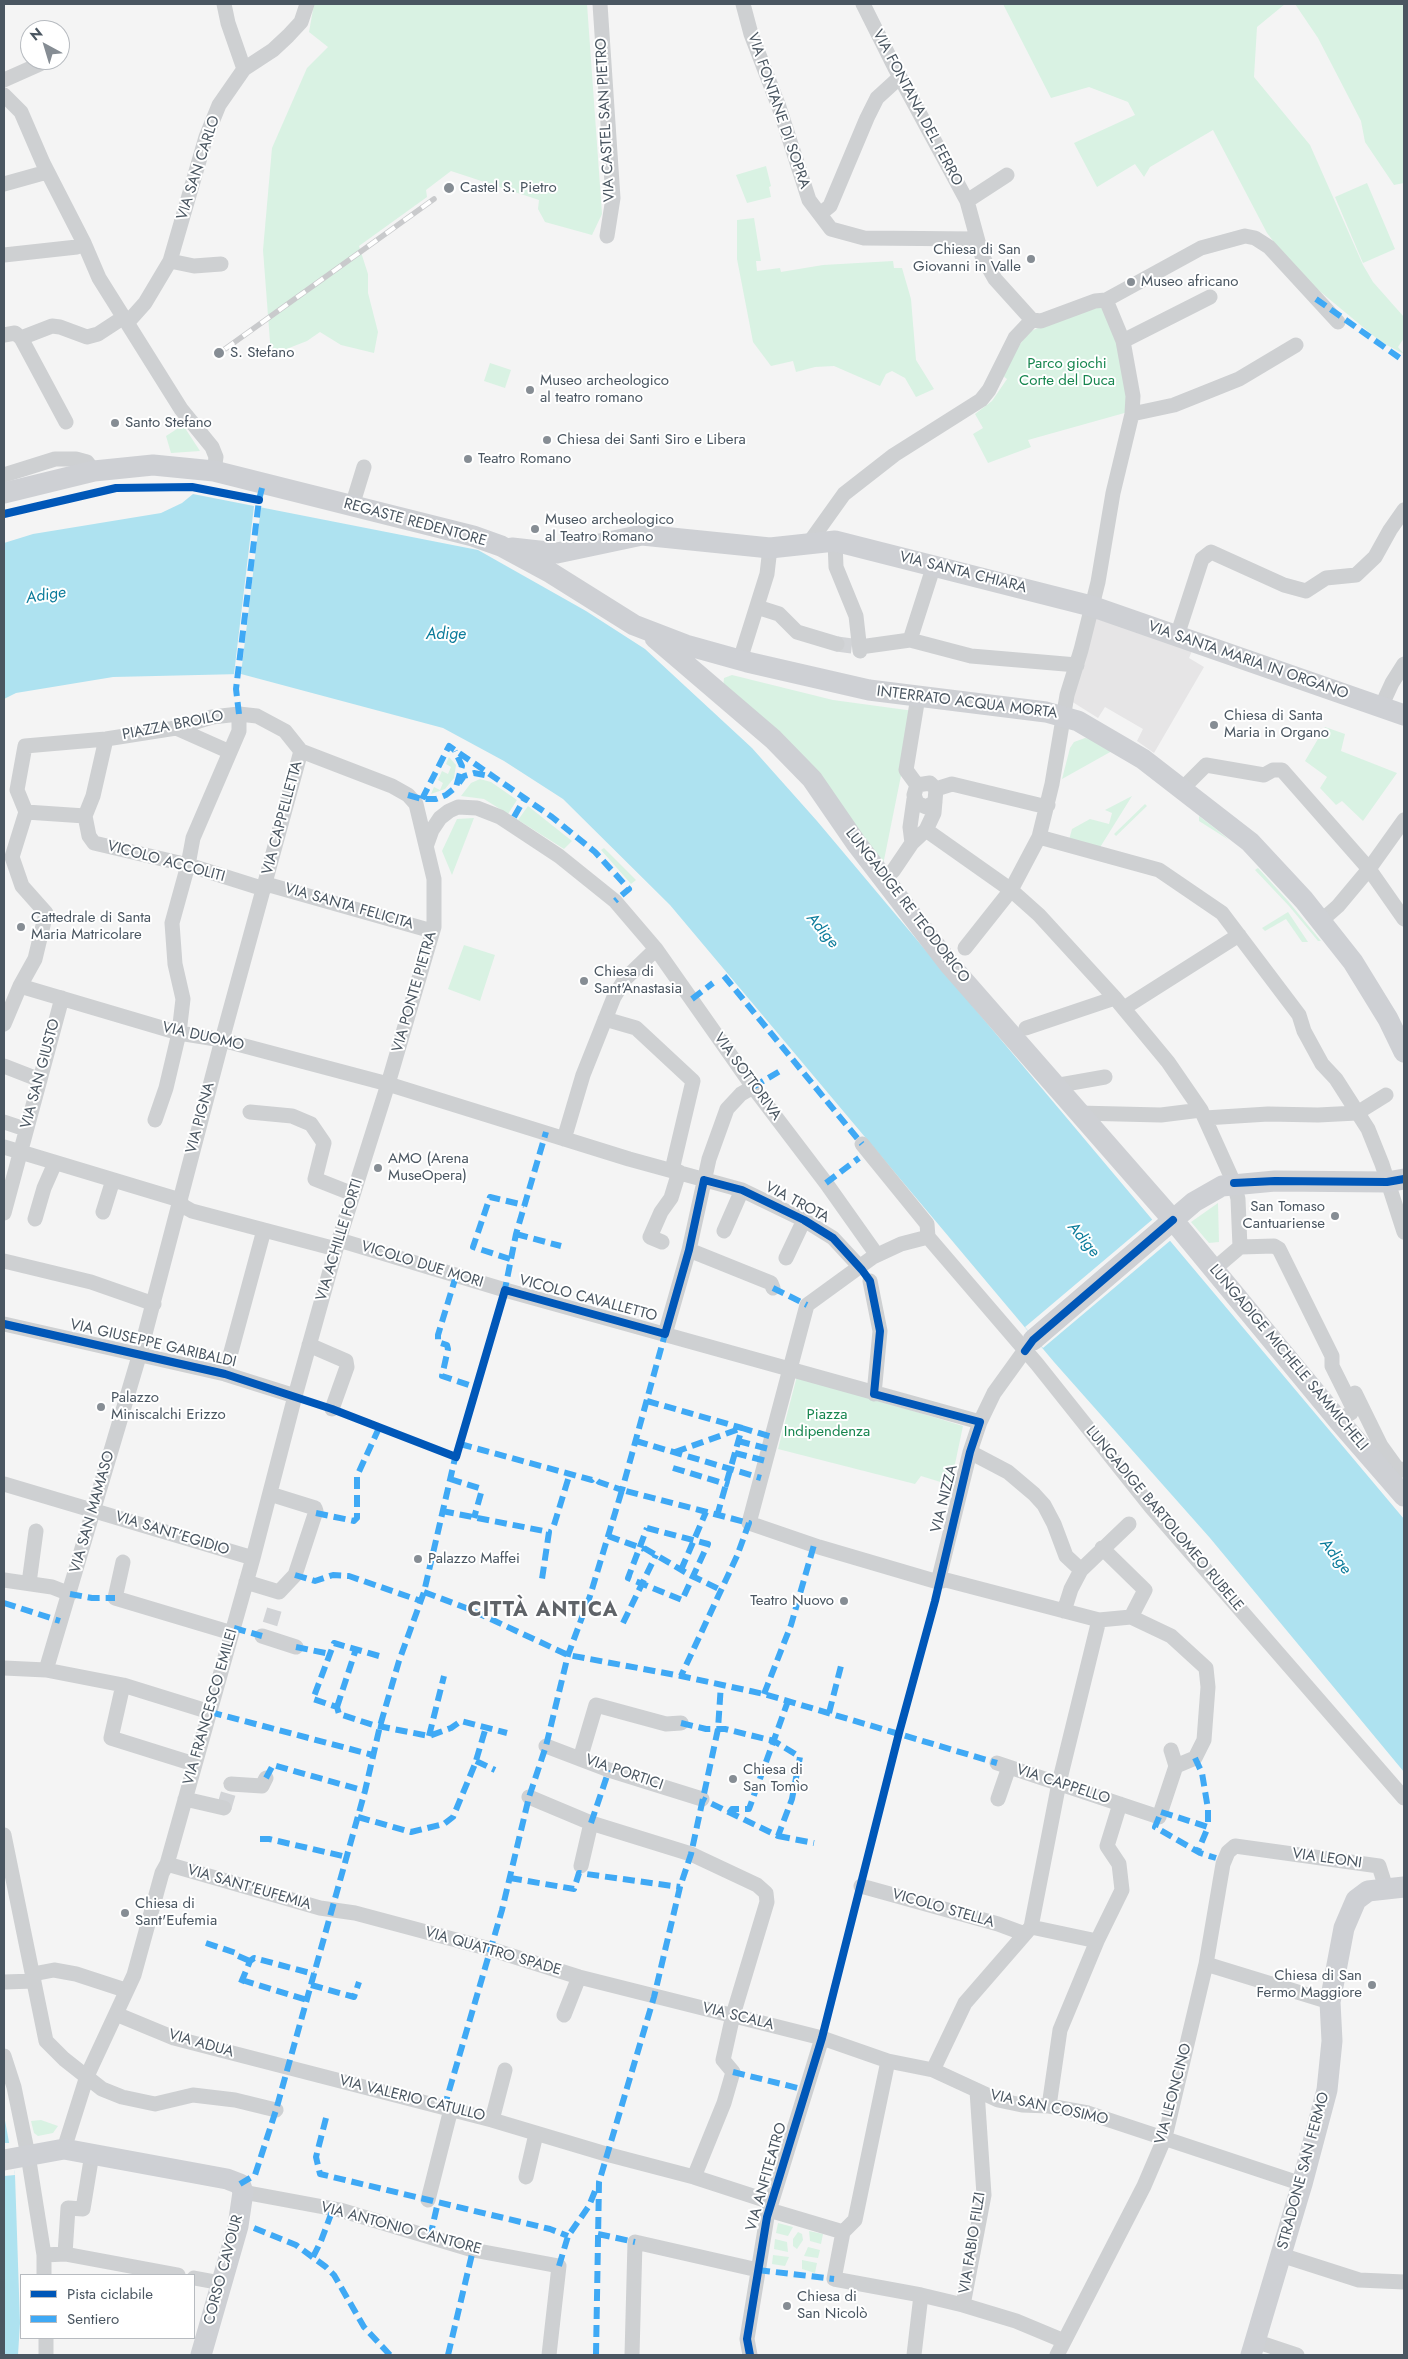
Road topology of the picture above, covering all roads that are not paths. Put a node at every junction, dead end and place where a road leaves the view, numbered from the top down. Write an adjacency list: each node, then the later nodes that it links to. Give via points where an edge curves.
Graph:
1 (224, 4): 6 (street)
2 (307, 4): 6 (street, VIA SAN CARLO, via 301,22 274,50)
3 (600, 4): 16 (street, VIA CASTEL SAN PIETRO, via 613,198)
4 (742, 4): 15 (street, VIA FONTANE DI SOPRA, via 809,200)
5 (863, 4): 8 (street, VIA FONTANA DEL FERRO)
6 (244, 68): 20 (street, VIA SAN CARLO, via 219,105 206,137)
7 (26, 70): 9 (street)
8 (900, 77): 14 (street, VIA FONTANA DEL FERRO); 15 (street, via 877,98 830,206)
9 (4, 80)
10 (4, 95): 11 (street, via 21,112)
11 (47, 172): 13 (street); 18 (street)
12 (1007, 175): 14 (street)
13 (4, 184)
14 (969, 206): 17 (street, VIA FONTANA DEL FERRO)
15 (820, 214): 17 (street, VIA FONTANE DI SOPRA, via 831,228 864,238)
16 (607, 236)
17 (977, 240): 25 (street, VIA FONTANA DEL FERRO, via 995,279)
18 (84, 243): 19 (street, via 77,247); 24 (street, via 99,278)
19 (4, 255)
20 (170, 261): 21 (street, via 194,266); 24 (street, VIA SAN CARLO, via 146,303)
21 (221, 264)
22 (1210, 298): 29 (street)
23 (1106, 300): 25 (street, via 1041,321); 26 (street, via 1201,248 1245,236 1269,247); 29 (street)
24 (126, 319): 28 (street, VIA SAN CARLO, via 87,338 52,326); 36 (street, via 181,409 212,447 216,457)
25 (1032, 320): 41 (street, via 1015,338 981,400 894,455 844,494)
26 (1338, 322)
27 (4, 335): 28 (street, via 15,333)
28 (21, 338): 32 (street)
29 (1123, 341): 31 (street, via 1133,396)
30 (1296, 345): 31 (street, via 1239,379 1174,405)
31 (1132, 414): 45 (street, via 1116,476)
32 (66, 422)
33 (364, 467): 38 (street)
34 (6, 471): 35 (street, via 55,458 87,462)
35 (94, 471): 36 (street, REGASTE REDENTORE, via 153,465); 37 (street, REGASTE REDENTORE)
36 (214, 471): 38 (street, REGASTE REDENTORE)
37 (4, 493)
38 (352, 506): 43 (street, REGASTE REDENTORE, via 473,536)
39 (1404, 510): 48 (street, via 1374,557 1356,575 1326,578 1306,591 1284,585 1211,552 1202,558)
40 (835, 541): 41 (street); 44 (street, VIA SANTA CHIARA); 49 (street, via 836,567 856,616 860,649)
41 (809, 544): 42 (street)
42 (770, 548): 43 (street, via 642,535); 46 (street, via 767,574)
43 (550, 561): 47 (street, via 623,619)
44 (934, 565): 45 (street, VIA SANTA CHIARA); 49 (street)
45 (1091, 606): 48 (street, VIA SANTA MARIA IN ORGANO); 53 (street)
46 (757, 607): 50 (street, via 779,614 797,632); 51 (street)
47 (648, 632): 51 (street, INTERRATO ACQUA MORTA); 54 (street, LUNGADIGE RE TEODORICO)
48 (1177, 636): 56 (street, VIA SANTA MARIA IN ORGANO)
49 (910, 640): 53 (street, via 971,656)
50 (837, 644)
51 (740, 660): 54 (street, via 721,668 715,680); 55 (street, INTERRATO ACQUA MORTA, via 869,690)
52 (1404, 664): 56 (street)
53 (1077, 665): 58 (street)
54 (715, 690): 77 (street, LUNGADIGE RE TEODORICO, via 773,739 812,779)
55 (918, 697): 58 (street, INTERRATO ACQUA MORTA); 65 (street, via 906,770)
56 (1381, 707): 59 (street, VIA SANTA MARIA IN ORGANO)
57 (239, 714): 60 (street, PIAZZA BROILO); 62 (street, via 239,731); 63 (street, via 257,716 285,731)
58 (1063, 715): 64 (street, INTERRATO ACQUA MORTA, via 1143,759); 67 (street)
59 (1404, 715)
60 (176, 728): 61 (street, PIAZZA BROILO); 62 (street)
61 (106, 739): 68 (street, PIAZZA BROILO, via 25,746 17,790); 69 (street)
62 (230, 752): 75 (street, via 193,838)
63 (301, 752): 74 (street, VIA PONTE PIETRA, via 408,795 416,804); 78 (street, VIA CAPPELLETTA)
64 (1183, 788): 76 (street, via 1206,765 1264,775 1282,770); 81 (street, INTERRATO ACQUA MORTA, via 1250,842)
65 (916, 792): 66 (street, via 930,783); 66 (street, via 917,803 926,806); 73 (street, via 910,827)
66 (936, 795): 67 (street, via 952,784); 71 (street, via 934,813)
67 (1048, 805): 72 (street)
68 (26, 812): 69 (street); 86 (street, via 12,857 22,886 46,913 35,959)
69 (85, 816): 75 (street, VICOLO ACCOLITI, via 94,843)
70 (1404, 820): 76 (street)
71 (926, 830): 73 (street); 79 (street)
72 (1039, 837): 79 (street); 83 (street, via 1159,870 1222,913)
73 (912, 842): 77 (street, via 893,871)
74 (427, 844): 82 (street, VIA PONTE PIETRA, via 434,879); 85 (street, VIA SOTTORIVA, via 432,830 449,811 477,808 500,817 559,856 615,901)
75 (188, 865): 78 (street, VICOLO ACCOLITI); 92 (street, via 172,923 184,999)
76 (1369, 869): 80 (street); 81 (street)
77 (883, 878): 99 (street, LUNGADIGE RE TEODORICO, via 949,964)
78 (265, 887): 82 (street, VIA SANTA FELICITA); 93 (street, VIA PIGNA)
79 (1011, 890): 84 (street); 88 (street, via 1040,915)
80 (1404, 919)
81 (1321, 921): 94 (street, INTERRATO ACQUA MORTA, via 1365,980)
82 (432, 931): 98 (street, VIA PONTE PIETRA)
83 (1239, 935): 88 (street); 104 (street, via 1299,1014 1304,1031 1322,1064 1336,1079)
84 (965, 948)
85 (656, 949): 89 (street, via 626,979); 100 (street, VIA SOTTORIVA)
86 (20, 986): 87 (street, VIA DUOMO); 90 (street)
87 (62, 998): 92 (street, VIA DUOMO); 97 (street, VIA SAN GIUSTO)
88 (1120, 1003): 91 (street); 105 (street, via 1168,1062)
89 (604, 1019): 109 (street); 114 (street, via 636,1028 693,1081)
90 (4, 1024)
91 (1026, 1028)
92 (179, 1033): 93 (street, VIA DUOMO); 106 (street)
93 (222, 1040): 98 (street, VIA DUOMO); 122 (street, VIA PIGNA)
94 (1404, 1052)
95 (4, 1066): 97 (street)
96 (1105, 1078): 99 (street)
97 (40, 1080): 108 (street, VIA SAN GIUSTO)
98 (388, 1084): 109 (street, VIA DUOMO); 120 (street, VIA ACHILLE FORTI)
99 (1054, 1086): 103 (street, LUNGADIGE RE TEODORICO)
100 (753, 1088): 116 (street, via 741,1094 727,1109); 137 (street, VIA SOTTORIVA)
101 (1386, 1095): 104 (street)
102 (250, 1112): 120 (street, via 292,1116 311,1124 324,1144 314,1179)
103 (1078, 1113): 105 (street); 121 (street, LUNGADIGE RE TEODORICO)
104 (1357, 1113): 105 (street); 117 (street)
105 (1203, 1114): 118 (street)
106 (155, 1120)
107 (4, 1122): 108 (street)
108 (25, 1129): 112 (street, VIA SAN GIUSTO)
109 (564, 1139): 114 (street, VIA TROTA)
110 (862, 1144): 132 (street, LUNGADIGE BARTOLOMEO RUBELE, via 927,1224)
111 (4, 1147): 112 (street, VICOLO DUE MORI)
112 (21, 1150): 113 (street, VICOLO DUE MORI); 125 (street, VIA SAN GIUSTO)
113 (55, 1163): 115 (street, VICOLO DUE MORI); 126 (street)
114 (676, 1171): 116 (street, VIA TROTA); 133 (street, via 671,1198 650,1237)
115 (113, 1180): 122 (street, VICOLO DUE MORI); 124 (street)
116 (704, 1180): 119 (street, VIA TROTA); 136 (street)
117 (1396, 1181): 118 (street); 131 (street)
118 (1234, 1183): 123 (street, via 1216,1188); 135 (street)
119 (742, 1190): 127 (street, VIA TROTA); 130 (street)
120 (353, 1194): 134 (street, VIA ACHILLE FORTI)
121 (1152, 1196): 123 (street, via 1177,1206); 128 (street, LUNGADIGE RE TEODORICO)
122 (180, 1200): 129 (street, VICOLO DUE MORI, via 192,1211); 145 (street, VIA PIGNA)
123 (1194, 1202): 128 (street)
124 (103, 1212)
125 (4, 1213)
126 (35, 1219)
127 (804, 1220): 138 (street); 140 (street, VIA TROTA, via 833,1238)
128 (1163, 1228): 141 (street, LUNGADIGE MICHELE SAMMICHELI); 149 (street)
129 (264, 1230): 134 (street, VICOLO DUE MORI); 153 (street)
130 (724, 1232)
131 (1404, 1232)
132 (928, 1237): 137 (street); 149 (street, LUNGADIGE BARTOLOMEO RUBELE)
133 (662, 1242)
134 (337, 1244): 144 (street, VICOLO DUE MORI); 148 (street, VIA ACHILLE FORTI)
135 (1240, 1247): 141 (street); 151 (street, via 1274,1246 1279,1249)
136 (688, 1250): 143 (street, via 772,1283); 147 (street)
137 (877, 1255): 140 (street)
138 (786, 1258)
139 (4, 1261): 145 (street, via 91,1282)
140 (858, 1266): 152 (street, via 807,1305)
141 (1213, 1270): 157 (street, LUNGADIGE MICHELE SAMMICHELI)
142 (870, 1281): 154 (street, via 880,1331)
143 (773, 1288)
144 (505, 1290): 147 (street, VICOLO CAVALLETTO)
145 (154, 1304): 150 (street, VIA PIGNA)
146 (4, 1324): 150 (street, VIA GIUSEPPE GARIBALDI)
147 (665, 1334): 152 (street, VICOLO CAVALLETTO)
148 (309, 1345): 155 (street, VIA ACHILLE FORTI); 156 (street, via 346,1361)
149 (1029, 1345): 158 (street, VIA NIZZA, via 994,1393); 197 (street, LUNGADIGE BARTOLOMEO RUBELE, via 1151,1507)
150 (140, 1354): 153 (street, VIA GIUSEPPE GARIBALDI); 164 (street, VIA SAN MAMASO)
151 (1332, 1356): 157 (street, via 1332,1366 1353,1408 1351,1413); 160 (street, via 1340,1364 1381,1446)
152 (789, 1369): 154 (street, VICOLO CAVALLETTO); 173 (street, via 749,1523)
153 (225, 1374): 155 (street, VIA GIUSEPPE GARIBALDI)
154 (874, 1394): 158 (street, VICOLO CAVALLETTO)
155 (295, 1396): 162 (street, VIA FRANCESCO EMILEI)
156 (332, 1409)
157 (1338, 1420): 163 (street, LUNGADIGE MICHELE SAMMICHELI)
158 (980, 1422): 159 (street, VIA NIZZA)
159 (970, 1452): 170 (street, via 1008,1472 1039,1500 1054,1524 1066,1556); 173 (street, VIA NIZZA)
160 (1402, 1470)
161 (4, 1484): 164 (street, VIA SANT'EGIDIO)
162 (270, 1494): 168 (street, VIA FRANCESCO EMILEI); 172 (street, via 316,1511 295,1575 277,1598)
163 (1404, 1496)
164 (94, 1510): 168 (street, VIA SANT'EGIDIO); 175 (street, VIA SAN MAMASO)
165 (1130, 1524): 167 (street)
166 (36, 1531): 174 (street)
167 (1102, 1548): 170 (street); 177 (street, via 1145,1590)
168 (253, 1558): 172 (street, VIA FRANCESCO EMILEI)
169 (123, 1562): 180 (street, via 115,1598)
170 (1081, 1570): 176 (street)
171 (4, 1580): 174 (street)
172 (246, 1582): 180 (street, VIA FRANCESCO EMILEI)
173 (938, 1582): 176 (street, via 946,1580)
174 (29, 1583): 175 (street)
175 (70, 1594): 183 (street, VIA SAN MAMASO)
176 (1064, 1611): 178 (street)
177 (1131, 1617): 178 (street); 191 (street, via 1171,1636 1206,1668 1208,1687 1204,1740 1195,1758)
178 (1099, 1620): 193 (street)
179 (266, 1632): 181 (street)
180 (232, 1633): 185 (street, VIA FRANCESCO EMILEI)
181 (296, 1647)
182 (4, 1668): 183 (street)
183 (46, 1670): 184 (street)
184 (123, 1686): 185 (street); 190 (street, via 111,1738)
185 (210, 1712): 190 (street, VIA FRANCESCO EMILEI)
186 (682, 1722): 189 (street, via 666,1724 596,1705)
187 (546, 1746): 189 (street, VIA PORTICI)
188 (1171, 1750): 191 (street)
189 (580, 1759): 198 (street, VIA PORTICI)
190 (194, 1764): 196 (street, VIA FRANCESCO EMILEI)
191 (1176, 1766): 200 (street, via 1159,1817)
192 (266, 1778): 194 (street, via 262,1786)
193 (1059, 1783): 199 (street, VIA CAPPELLO, via 1003,1765); 200 (street, VIA CAPPELLO); 210 (street)
194 (231, 1784)
195 (530, 1797): 202 (street)
196 (185, 1798): 201 (street); 205 (street, VIA FRANCESCO EMILEI)
197 (1404, 1798)
198 (702, 1799)
199 (998, 1799)
200 (1125, 1806): 211 (street, via 1107,1846 1119,1864 1122,1890)
201 (224, 1808)
202 (591, 1823): 206 (street); 221 (street, via 691,1854 757,1884 766,1893 768,1902)
203 (4, 1835): 214 (street)
204 (1235, 1846): 208 (street, VIA LEONI, via 1379,1866); 212 (street, VIA LEONCINO, via 1223,1864)
205 (167, 1864): 209 (street, VIA SANT'EUFEMIA); 216 (street, VIA FRANCESCO EMILEI, via 134,1975)
206 (581, 1866)
207 (861, 1886): 210 (street, VICOLO STELLA)
208 (1395, 1888): 218 (street, STRADONE SAN FERMO, via 1368,1891 1352,1907 1344,1928)
209 (332, 1909): 213 (street, VIA QUATTRO SPADE, via 480,1947)
210 (1028, 1930): 211 (street, VICOLO STELLA); 227 (street, via 965,2003)
211 (1097, 1940): 230 (street, via 1060,2030)
212 (1206, 1964): 218 (street); 235 (street, VIA LEONCINO)
213 (579, 1977): 217 (street, VIA QUATTRO SPADE); 220 (street)
214 (34, 1978): 215 (street); 216 (street, via 54,1970); 228 (street, via 46,2041)
215 (4, 1982)
216 (125, 1990): 219 (street, VIA FRANCESCO EMILEI)
217 (654, 1997): 221 (street, VIA SCALA)
218 (1330, 2002): 241 (street, STRADONE SAN FERMO, via 1332,2041 1327,2090)
219 (116, 2014): 225 (street, VIA ADUA, via 174,2038); 228 (street, VIA FRANCESCO EMILEI)
220 (564, 2015)
221 (733, 2015): 222 (street, VIA SCALA); 240 (street, via 723,2060 733,2070 724,2103)
222 (822, 2038): 224 (street, VIA SAN COSIMO); 244 (street, VIA ANFITEATRO)
223 (4, 2056): 238 (street, via 14,2087)
224 (888, 2061): 227 (street, VIA SAN COSIMO); 245 (street, via 855,2220)
225 (288, 2067): 231 (street, VIA VALERIO CATULLO)
226 (505, 2070): 233 (street)
227 (933, 2070): 229 (street, VIA SAN COSIMO)
228 (87, 2076): 232 (street, via 102,2088 122,2097 155,2104 193,2096 235,2100); 236 (street, VIA FRANCESCO EMILEI)
229 (977, 2091): 230 (street, VIA SAN COSIMO, via 1022,2105); 256 (street, VIA FABIO FILZI, via 984,2195)
230 (1049, 2106): 235 (street, VIA SAN COSIMO, via 1088,2113)
231 (451, 2109): 233 (street, VIA VALERIO CATULLO); 243 (street)
232 (276, 2110)
233 (492, 2120): 234 (street, VIA VALERIO CATULLO)
234 (536, 2134): 239 (street); 240 (street, VIA VALERIO CATULLO)
235 (1164, 2137): 241 (street, VIA SAN COSIMO); 258 (street, VIA LEONCINO, via 1144,2186)
236 (64, 2149): 237 (street); 238 (street)
237 (92, 2154): 242 (street, via 227,2179); 246 (street, via 83,2209 68,2208)
238 (15, 2158): 247 (street)
239 (526, 2177)
240 (694, 2177): 244 (street, VIA VALERIO CATULLO)
241 (1302, 2184): 248 (street, STRADONE SAN FERMO)
242 (241, 2188): 254 (street, CORSO CAVOUR, via 238,2226); 262 (street, VIA ANTONIO CANTORE, via 340,2210 473,2250 559,2266)
243 (428, 2200)
244 (770, 2206): 245 (street, VIA VALERIO CATULLO); 249 (street, VIA ANFITEATRO)
245 (843, 2232): 255 (street, via 834,2279)
246 (65, 2254): 247 (street); 251 (street)
247 (44, 2255): 250 (street)
248 (1281, 2255): 253 (street, via 1359,2280); 259 (street, STRADONE SAN FERMO)
249 (758, 2270): 263 (street, via 635,2242); 264 (street, VIA ANFITEATRO, via 746,2340)
250 (44, 2274)
251 (173, 2274)
252 (195, 2278): 254 (street)
253 (1404, 2282)
254 (221, 2283): 261 (street, CORSO CAVOUR)
255 (921, 2294): 256 (street); 265 (street)
256 (963, 2305): 258 (street, via 1016,2321)
257 (46, 2339): 260 (street)
258 (1064, 2341): 266 (street, VIA LEONCINO)
259 (1253, 2348): 267 (street)
260 (46, 2355)
261 (201, 2355)
262 (549, 2355)
263 (632, 2355)
264 (750, 2355)
265 (914, 2355)
266 (1057, 2355)
267 (1297, 2355)

